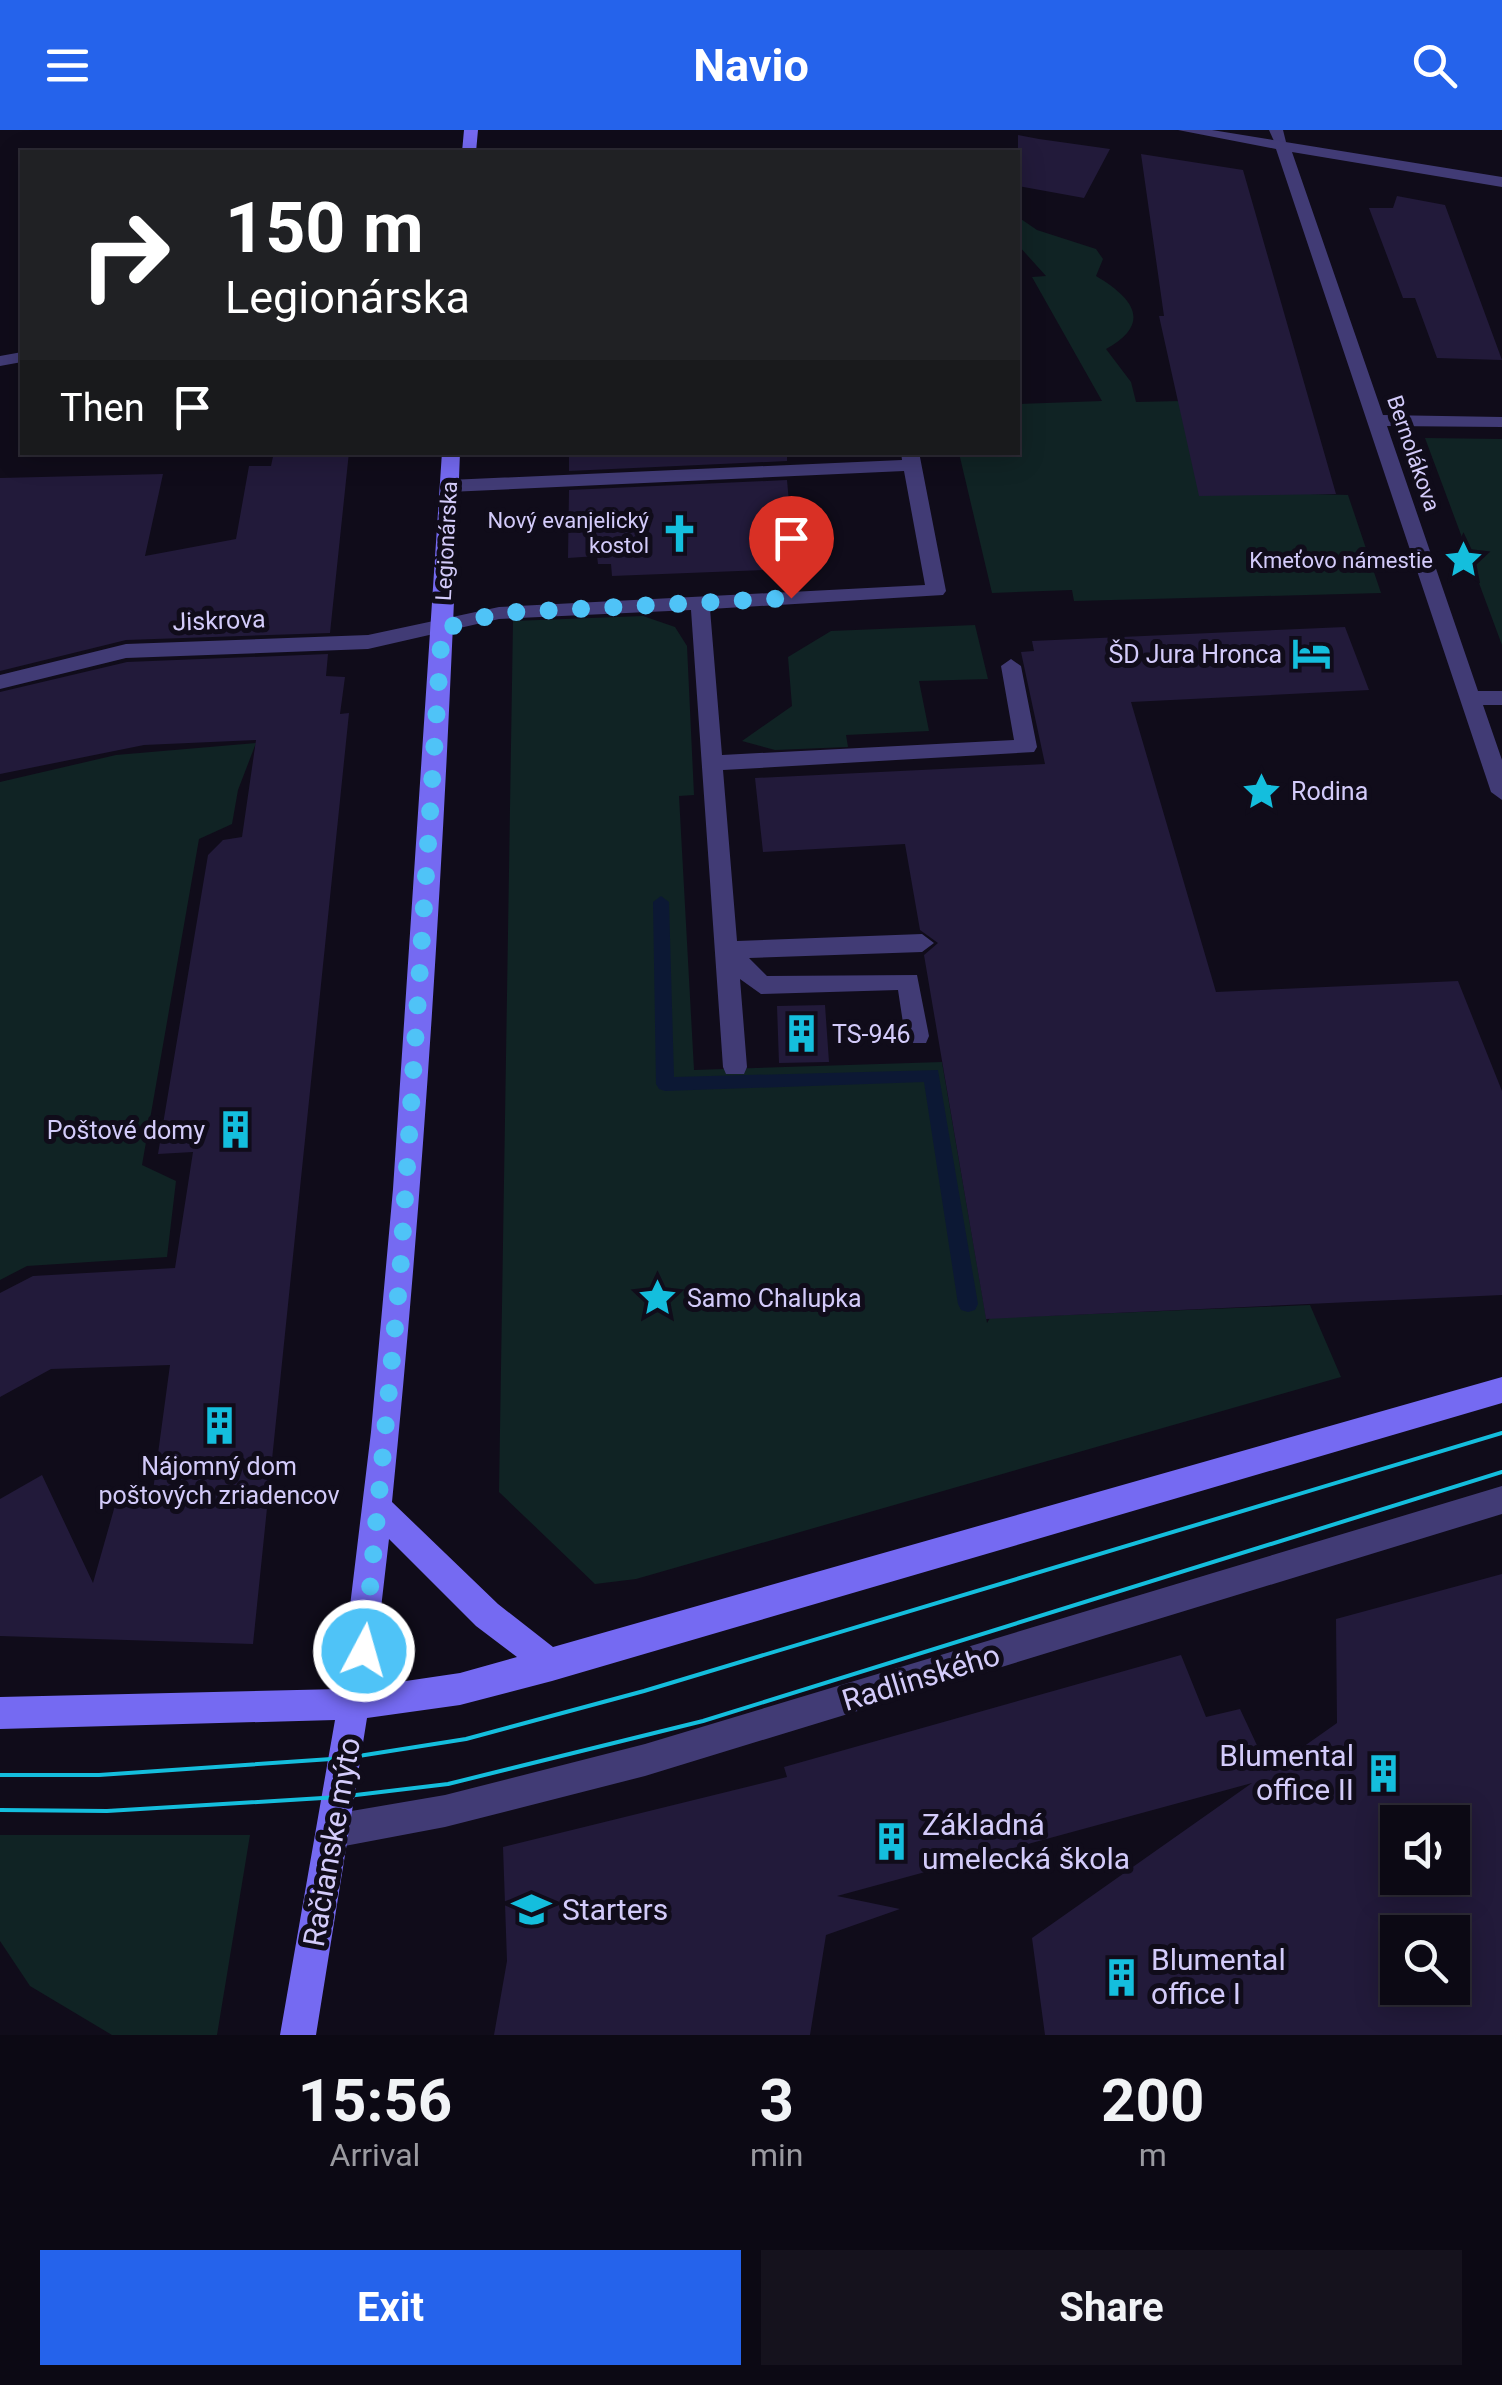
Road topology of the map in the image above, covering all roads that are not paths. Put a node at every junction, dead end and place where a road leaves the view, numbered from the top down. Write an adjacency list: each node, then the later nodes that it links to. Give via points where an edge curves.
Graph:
1 (1185, 130): 2 (street)
2 (1280, 138): 3 (street); 4 (street, Bernolákova)
3 (1502, 182)
4 (1376, 420): 5 (street); 13 (street, Bernolákova)
5 (1502, 422)
6 (450, 455): 8 (main road, Legionárska)
7 (911, 459): 8 (street); 9 (street, Legionárska, via 936,590)
8 (450, 486): 10 (main road, Legionárska)
9 (700, 602): 10 (street, Legionárska, via 499,613); 15 (street)
10 (442, 629): 12 (street, Jiskrova, via 368,642 126,652); 23 (main road, Legionárska)
11 (1011, 666): 15 (street, via 1026,746)
12 (0, 682)
13 (1471, 698): 14 (street); 16 (street, Bernolákova)
14 (1502, 698)
15 (712, 764): 18 (street)
16 (1502, 792)
17 (922, 943): 18 (street)
18 (726, 950): 19 (street, via 761,985 909,981); 20 (street)
19 (917, 1036)
20 (735, 1067)
21 (1502, 1390): 24 (main road)
22 (1502, 1500): 27 (street, Radlinského, via 645,1760 445,1811)
23 (380, 1510): 24 (main road, via 487,1614); 25 (main road, Legionárska)
24 (552, 1665): 25 (main road, via 460,1689)
25 (355, 1704): 26 (main road, Račianske mýto); 27 (main road, Račianske mýto)
26 (0, 1713)
27 (334, 1831): 28 (main road, Račianske mýto)
28 (298, 2035)

